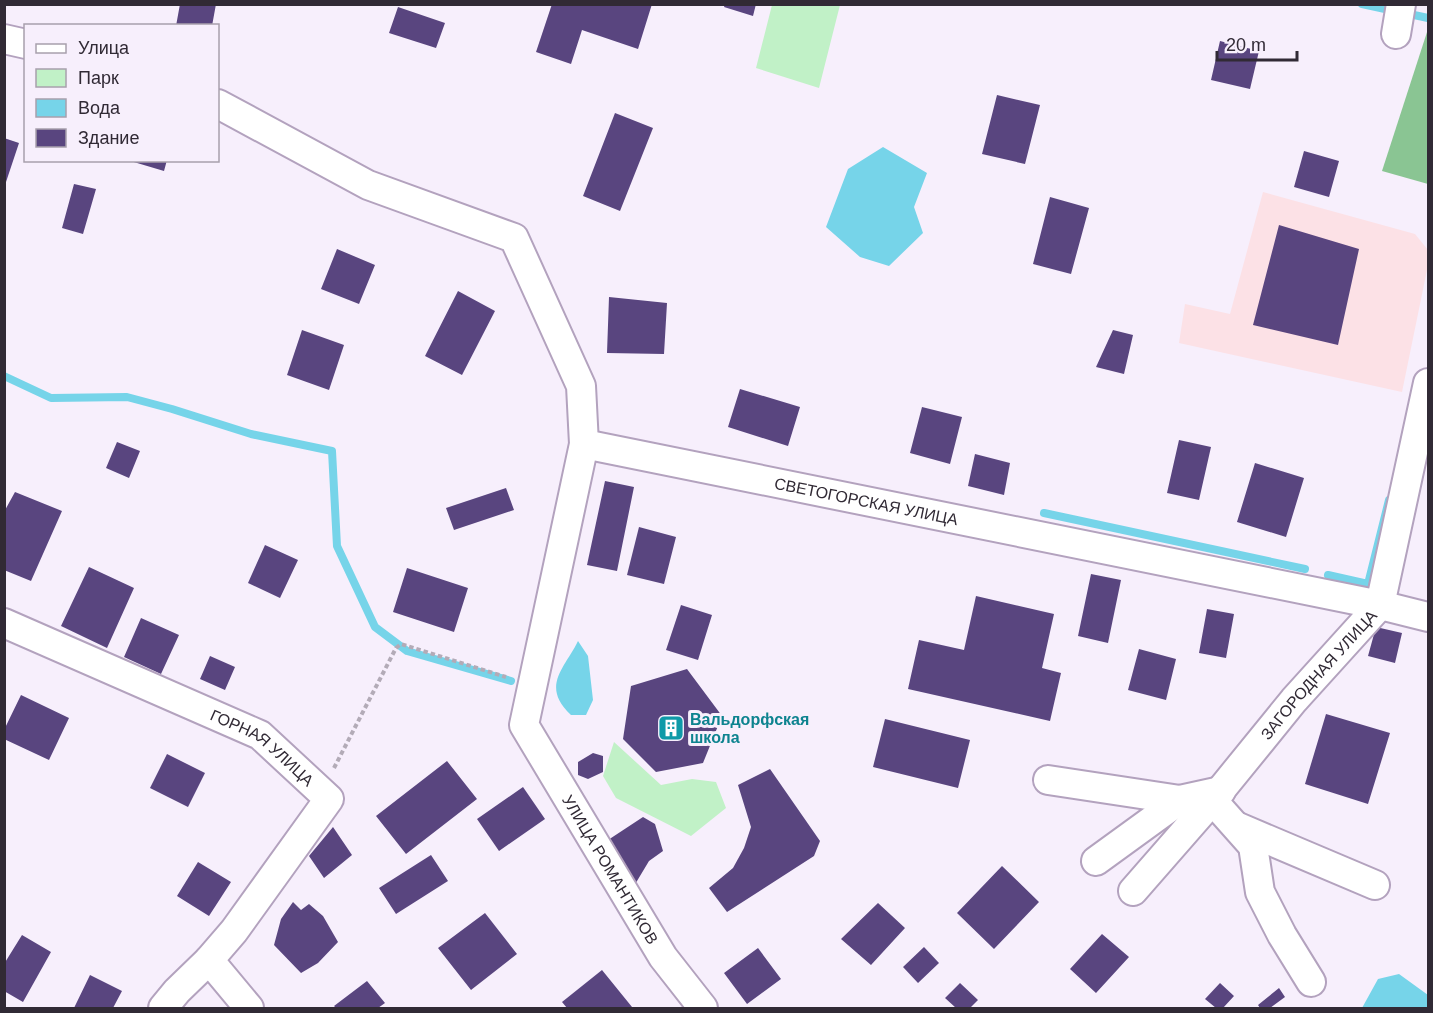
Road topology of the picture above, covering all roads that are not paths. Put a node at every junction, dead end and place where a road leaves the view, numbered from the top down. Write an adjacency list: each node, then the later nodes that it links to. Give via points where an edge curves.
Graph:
1 (1401, 4): 2 (street)
2 (1396, 34)
3 (4, 39): 4 (street)
4 (24, 44)
5 (219, 105): 7 (street, via 368,185 514,238 581,386)
6 (1428, 383): 8 (street, ЗАГОРОДНАЯ УЛИЦА)
7 (584, 444): 8 (street, СВЕТОГОРСКАЯ УЛИЦА); 22 (street, УЛИЦА РОМАНТИКОВ, via 524,725 663,957)
8 (1380, 605): 9 (street, СВЕТОГОРСКАЯ УЛИЦА); 12 (street, ЗАГОРОДНАЯ УЛИЦА, via 1294,700)
9 (1428, 617)
10 (4, 623): 18 (street, ГОРНАЯ УЛИЦА, via 260,735 329,799)
11 (1048, 780): 13 (street)
12 (1217, 796): 13 (street); 14 (street); 17 (street, ЗАГОРОДНАЯ УЛИЦА)
13 (1180, 800): 15 (street)
14 (1236, 826): 16 (street); 19 (street, via 1253,846 1260,892)
15 (1096, 861)
16 (1375, 885)
17 (1132, 891)
18 (209, 960): 20 (street, ГОРНАЯ УЛИЦА); 21 (street)
19 (1311, 982)
20 (163, 1008)
21 (249, 1008)
22 (702, 1008)

